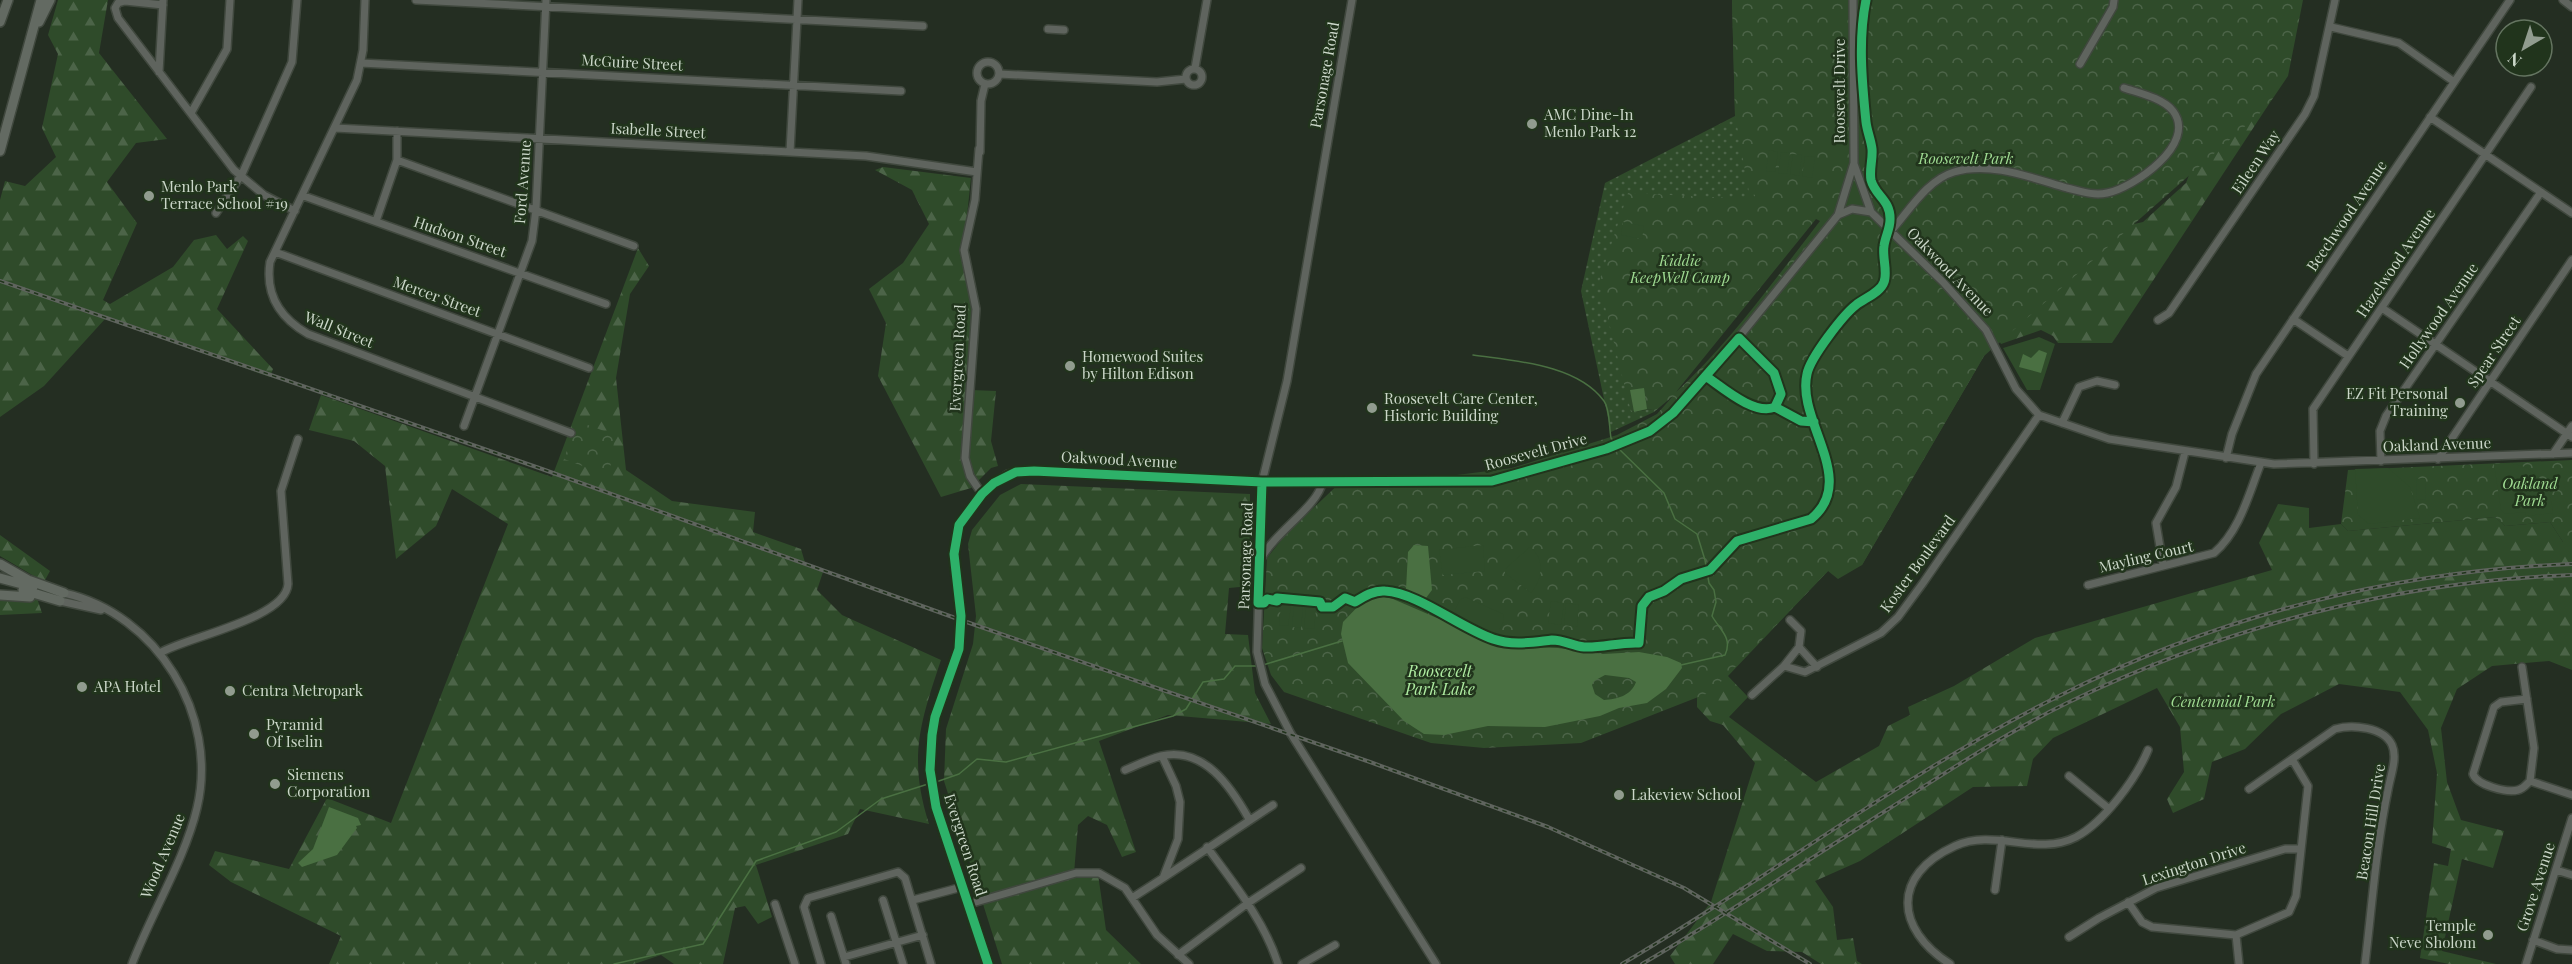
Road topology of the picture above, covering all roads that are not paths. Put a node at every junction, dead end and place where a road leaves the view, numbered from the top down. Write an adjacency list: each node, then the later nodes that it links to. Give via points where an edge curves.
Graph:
1 (8, 0): 20 (highway)
2 (41, 0): 25 (highway)
3 (50, 0): 25 (highway)
4 (230, 0): 39 (street, via 227,49)
5 (297, 0): 50 (street, via 292,63)
6 (365, 0): 26 (street, Wall Street)
7 (416, 0): 17 (street)
8 (798, 0): 19 (street)
9 (1207, 0): 28 (street)
10 (1352, 0): 92 (street, Parsonage Road, via 1287,381)
11 (1853, 0): 48 (street, Roosevelt Drive)
12 (2114, 0): 27 (street)
13 (2335, 0): 22 (street, Eileen Way)
14 (2510, 0): 33 (street, Beechwood Avenue)
15 (2563, 0): 18 (street)
16 (163, 2): 29 (street); 29 (street, via 118,3 115,8 118,18)
17 (546, 3): 19 (street); 30 (street, Ford Avenue)
18 (2572, 7)
19 (797, 20): 21 (street); 35 (street)
20 (0, 22)
21 (923, 26)
22 (2331, 27): 33 (street, via 2399,43); 67 (street, Eileen Way, via 2314,96 2305,114 2169,313)
23 (1048, 29): 24 (street)
24 (1064, 30)
25 (30, 41): 44 (highway)
26 (361, 63): 30 (street, McGuire Street); 41 (street, Wall Street, via 354,89)
27 (2080, 63)
28 (1195, 68): 32 (street, via 1187,71); 32 (street, Evergreen Road, via 1201,73 1201,81 1191,85)
29 (159, 72): 39 (street)
30 (543, 72): 35 (street, McGuire Street); 43 (street, Ford Avenue)
31 (999, 74): 32 (street, Evergreen Road, via 1157,82); 34 (street, via 996,81); 34 (street, Evergreen Road, via 992,62 982,63 976,72)
32 (1186, 79)
33 (2453, 81): 40 (street, Beechwood Avenue)
34 (985, 84): 49 (street, Evergreen Road)
35 (793, 85): 38 (street, McGuire Street); 45 (street)
36 (2531, 87): 46 (street, Hazelwood Avenue)
37 (2124, 88): 60 (street, via 2167,105 2177,119 2170,152 2148,172 2119,189 2098,195 1999,171 1957,171 1930,187)
38 (901, 91)
39 (191, 113): 50 (street)
40 (2430, 117): 46 (street); 68 (street, Beechwood Avenue)
41 (335, 128): 42 (street, Isabelle Street); 52 (street, Wall Street)
42 (397, 131): 43 (street, Isabelle Street); 47 (street)
43 (539, 139): 45 (street, Isabelle Street); 53 (street, Ford Avenue)
44 (0, 151)
45 (790, 152): 49 (street, Isabelle Street, via 866,156)
46 (2485, 155): 51 (street); 66 (street, Hazelwood Avenue)
47 (397, 160): 53 (street); 59 (street)
48 (1854, 163): 55 (street, Oakwood Avenue); 58 (street, Roosevelt Drive)
49 (977, 172): 94 (street, Evergreen Road, via 964,250 976,309 964,458)
50 (241, 176): 54 (street, via 264,195); 56 (street)
51 (2541, 192): 57 (street); 70 (street, Hollywood Avenue)
52 (304, 196): 54 (street, Wall Street); 59 (street, Hudson Street)
53 (536, 209): 61 (street); 64 (street, Ford Avenue, via 532,241)
54 (295, 211): 62 (street, Wall Street)
55 (1871, 212): 58 (street, via 1852,209); 60 (street, Oakwood Avenue)
56 (216, 213)
57 (2572, 213)
58 (1838, 215): 93 (street, Roosevelt Drive, via 1739,338 1673,413 1650,431 1606,449 1492,481)
59 (376, 221): 64 (street, Hudson Street)
60 (1892, 231): 76 (street, Oakwood Avenue, via 1986,330 2016,389)
61 (633, 246)
62 (275, 252): 69 (street, Mercer Street); 75 (street, Wall Street, via 267,279 269,292 293,326)
63 (2572, 260): 73 (street, Spear Street)
64 (520, 272): 65 (street, Hudson Street); 69 (street, Ford Avenue)
65 (606, 304)
66 (2382, 308): 70 (street); 71 (street, Hazelwood Avenue)
67 (2158, 320)
68 (2293, 320): 71 (street); 86 (street, Beechwood Avenue, via 2252,382)
69 (498, 334): 72 (street, Mercer Street); 75 (street, Ford Avenue)
70 (2436, 344): 73 (street); 88 (street, Hollywood Avenue, via 2383,423)
71 (2348, 357): 91 (street, Hazelwood Avenue, via 2313,409)
72 (589, 368)
73 (2490, 381): 81 (street); 87 (street, Spear Street)
74 (2115, 385): 77 (street, via 2097,381 2079,387)
75 (475, 395): 78 (street, Ford Avenue); 80 (street, Wall Street)
76 (2039, 414): 77 (street, Oakwood Avenue); 107 (street, Koster Boulevard, via 1898,617 1881,633)
77 (2062, 423): 83 (street, Oakwood Avenue, via 2109,439)
78 (464, 426)
79 (2572, 426): 81 (street)
80 (571, 433)
81 (2570, 436): 85 (street)
82 (298, 439): 105 (street, via 281,491 288,584 284,597 232,626)
83 (2185, 452): 86 (street, Oakwood Avenue); 97 (street, via 2175,487 2156,523)
84 (2572, 453): 85 (street, Oakland Avenue)
85 (2553, 454): 87 (street, Oakland Avenue)
86 (2226, 458): 89 (street, Oakwood Avenue)
87 (2438, 459): 88 (street, Oakland Avenue)
88 (2381, 461): 91 (street, Oakland Avenue)
89 (2261, 462): 90 (street, Oakwood Avenue); 97 (street, Mayling Court, via 2239,519 2221,548 2204,557)
90 (2303, 464): 91 (street, Oakland Avenue)
91 (2314, 464)
92 (1262, 482): 93 (street, Roosevelt Drive); 94 (street, Oakwood Avenue, via 1024,471 1008,474); 95 (street, Parsonage Road)
93 (1322, 483): 95 (street, via 1315,500 1281,531)
94 (982, 494): 130 (street, Evergreen Road, via 959,525 955,544 959,649 935,717 930,770 933,793)
95 (1259, 561): 158 (street, Parsonage Road, via 1259,666 1291,734)
96 (0, 564): 102 (highway)
97 (2163, 565): 100 (street, Mayling Court)
98 (0, 578): 102 (highway)
99 (0, 584): 102 (highway)
100 (2088, 585)
101 (0, 595): 102 (highway)
102 (62, 597): 105 (street, Wood Avenue, via 83,598 106,611 137,631)
103 (1790, 620): 104 (street, via 1801,631)
104 (1800, 647): 106 (street); 107 (street)
105 (160, 653): 149 (street, Wood Avenue, via 178,679 192,711 201,752 202,781 192,826)
106 (1784, 666): 107 (street, Koster Boulevard, via 1804,672); 109 (street)
107 (1817, 667)
108 (2522, 667): 110 (street)
109 (1752, 695)
110 (2527, 699): 116 (street, via 2534,748); 116 (street, via 2494,706 2473,774 2480,783 2511,790 2523,788)
111 (2148, 750): 120 (street, via 2135,776)
112 (1162, 756): 114 (street); 122 (street, via 1194,759 1213,770 1231,788); 129 (street, via 1176,786 1181,820)
113 (2292, 759): 117 (street, Beacon Hill Drive); 125 (street, via 2308,786); 161 (street, Beacon Hill Drive, via 2335,729 2344,727 2382,733 2392,746 2393,763)
114 (1125, 770)
115 (2069, 776): 120 (street)
116 (2530, 781): 118 (street)
117 (2249, 789)
118 (2572, 795)
119 (1273, 805): 122 (street)
120 (2108, 808): 123 (street, via 2085,832 2066,842 2043,845)
121 (2572, 818): 127 (street, Grove Avenue)
122 (1249, 819): 124 (street)
123 (2002, 840): 131 (street); 159 (street, via 1974,840 1953,847 1923,868 1912,886 1908,909 1913,929 1924,945)
124 (1207, 847): 129 (street); 136 (street)
125 (2301, 849): 135 (street, Lexington Drive, via 2284,849 2156,888); 141 (street, via 2292,909)
126 (1301, 867): 136 (street)
127 (2556, 870): 128 (street); 143 (street, Grove Avenue)
128 (2572, 875)
129 (1163, 878): 132 (street)
130 (962, 887): 134 (street); 138 (street, Evergreen Road)
131 (1995, 890)
132 (1132, 898): 138 (street, via 1111,877 1084,872); 147 (street, via 1152,928)
133 (883, 900): 144 (street)
134 (913, 900): 140 (street); 151 (street, via 905,878 898,872 808,898 804,908)
135 (2128, 902): 141 (street, via 2142,922 2152,927); 142 (street, Lexington Drive)
136 (1248, 903): 147 (street); 156 (street, via 1271,941)
137 (775, 904): 150 (street)
138 (969, 904): 154 (street, Evergreen Road)
139 (831, 916): 148 (street)
140 (923, 935): 144 (street); 153 (street)
141 (2236, 935): 160 (street)
142 (2069, 937)
143 (2533, 940): 146 (street); 162 (street, Grove Avenue)
144 (896, 942): 148 (street); 152 (street)
145 (1335, 945): 157 (street)
146 (2572, 951)
147 (1178, 955): 155 (street)
148 (845, 962)
149 (132, 964)
150 (795, 964)
151 (821, 964)
152 (903, 964)
153 (931, 964)
154 (988, 964)
155 (1189, 964)
156 (1278, 964)
157 (1302, 964)
158 (1436, 964)
159 (1950, 964)
160 (2239, 964)
161 (2365, 964)
162 (2526, 964)

